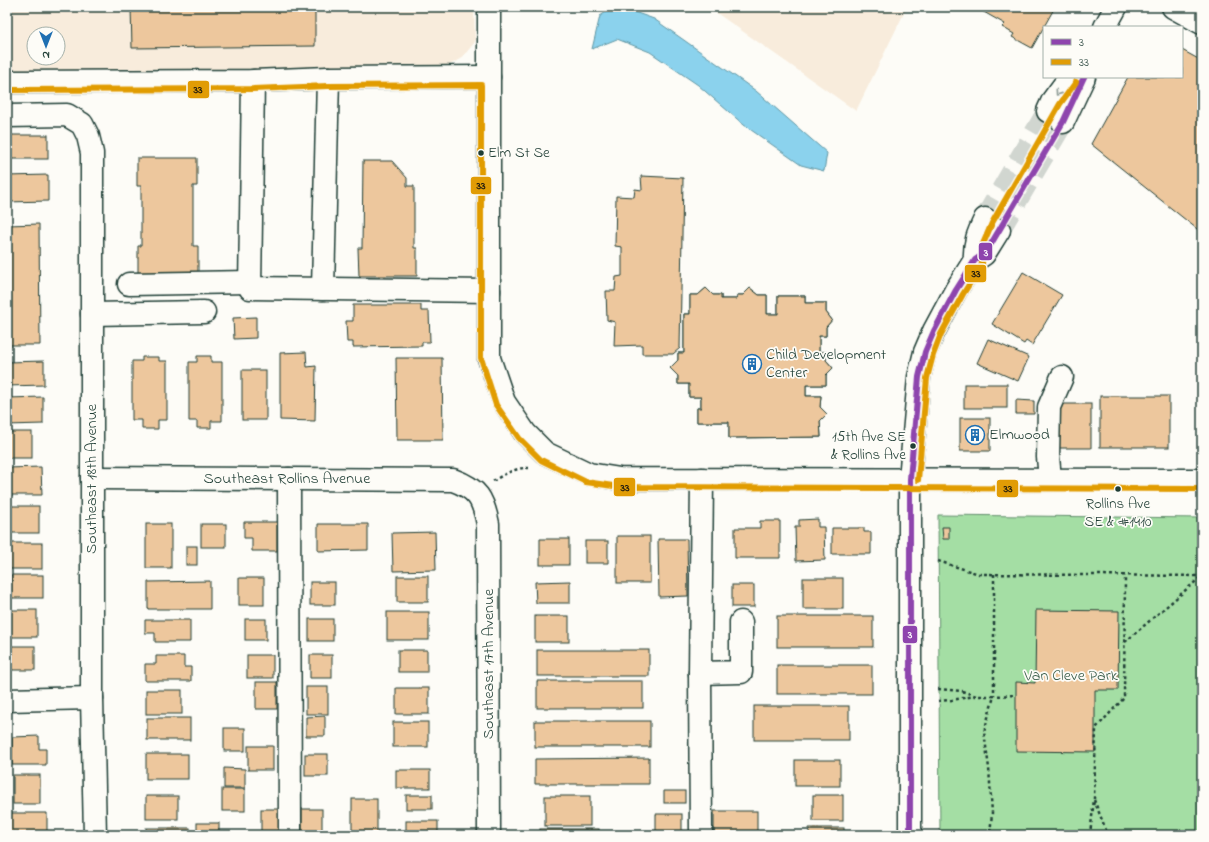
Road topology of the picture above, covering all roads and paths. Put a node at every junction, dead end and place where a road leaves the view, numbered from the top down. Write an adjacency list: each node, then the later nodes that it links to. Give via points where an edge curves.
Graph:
1 (489, 7): 6 (street)
2 (1116, 7): 5 (street)
3 (1173, 7): 4 (street)
4 (1202, 23)
5 (1106, 26)
6 (489, 76): 7 (street); 17 (street)
7 (328, 78): 10 (street); 16 (street)
8 (1069, 78): 9 (street, one-way to 9, via 1054,100 1055,116)
9 (1083, 78)
10 (253, 81): 11 (street); 14 (street)
11 (7, 82)
12 (7, 116): 19 (street, Southeast 18th Avenue, via 66,115 82,124 88,136 92,153)
13 (992, 225): 24 (street, via 978,235 975,260 956,290 925,352 920,377)
14 (250, 282): 15 (street); 16 (street, via 250,288)
15 (129, 284)
16 (323, 289): 17 (street)
17 (489, 291): 23 (street, via 489,358 504,402 525,433 545,453 589,474 620,478)
18 (204, 312): 19 (street)
19 (92, 314): 21 (street, Southeast 18th Avenue)
20 (1062, 377): 25 (street, via 1049,407)
21 (92, 478): 22 (street, Southeast Rollins Avenue); 39 (street, Southeast 18th Avenue)
22 (289, 478): 27 (street, Southeast Rollins Avenue, via 453,480 465,484); 44 (street)
23 (702, 478): 24 (street); 34 (street)
24 (910, 479): 25 (street); 47 (street)
25 (1050, 479): 26 (street)
26 (1202, 481)
27 (478, 494): 45 (street, Southeast 17th Avenue, via 488,524)
28 (938, 561): 29 (path, via 980,574)
29 (994, 574): 30 (path); 38 (path)
30 (1125, 576): 31 (path); 33 (path)
31 (1202, 576): 33 (path)
32 (741, 622): 34 (street, via 741,672)
33 (1125, 642): 42 (path, via 1124,698 1096,728)
34 (700, 673): 46 (street)
35 (938, 689): 37 (path, via 962,691)
36 (1016, 695): 38 (path)
37 (976, 696): 38 (path); 41 (path)
38 (994, 696): 48 (path, via 984,732 992,813)
39 (92, 698): 40 (street); 43 (street, Southeast 18th Avenue)
40 (7, 700)
41 (938, 701)
42 (1094, 799): 49 (path); 50 (path)
43 (95, 835)
44 (290, 835)
45 (489, 835)
46 (701, 835)
47 (910, 835)
48 (990, 835)
49 (1090, 835)
50 (1108, 835)

